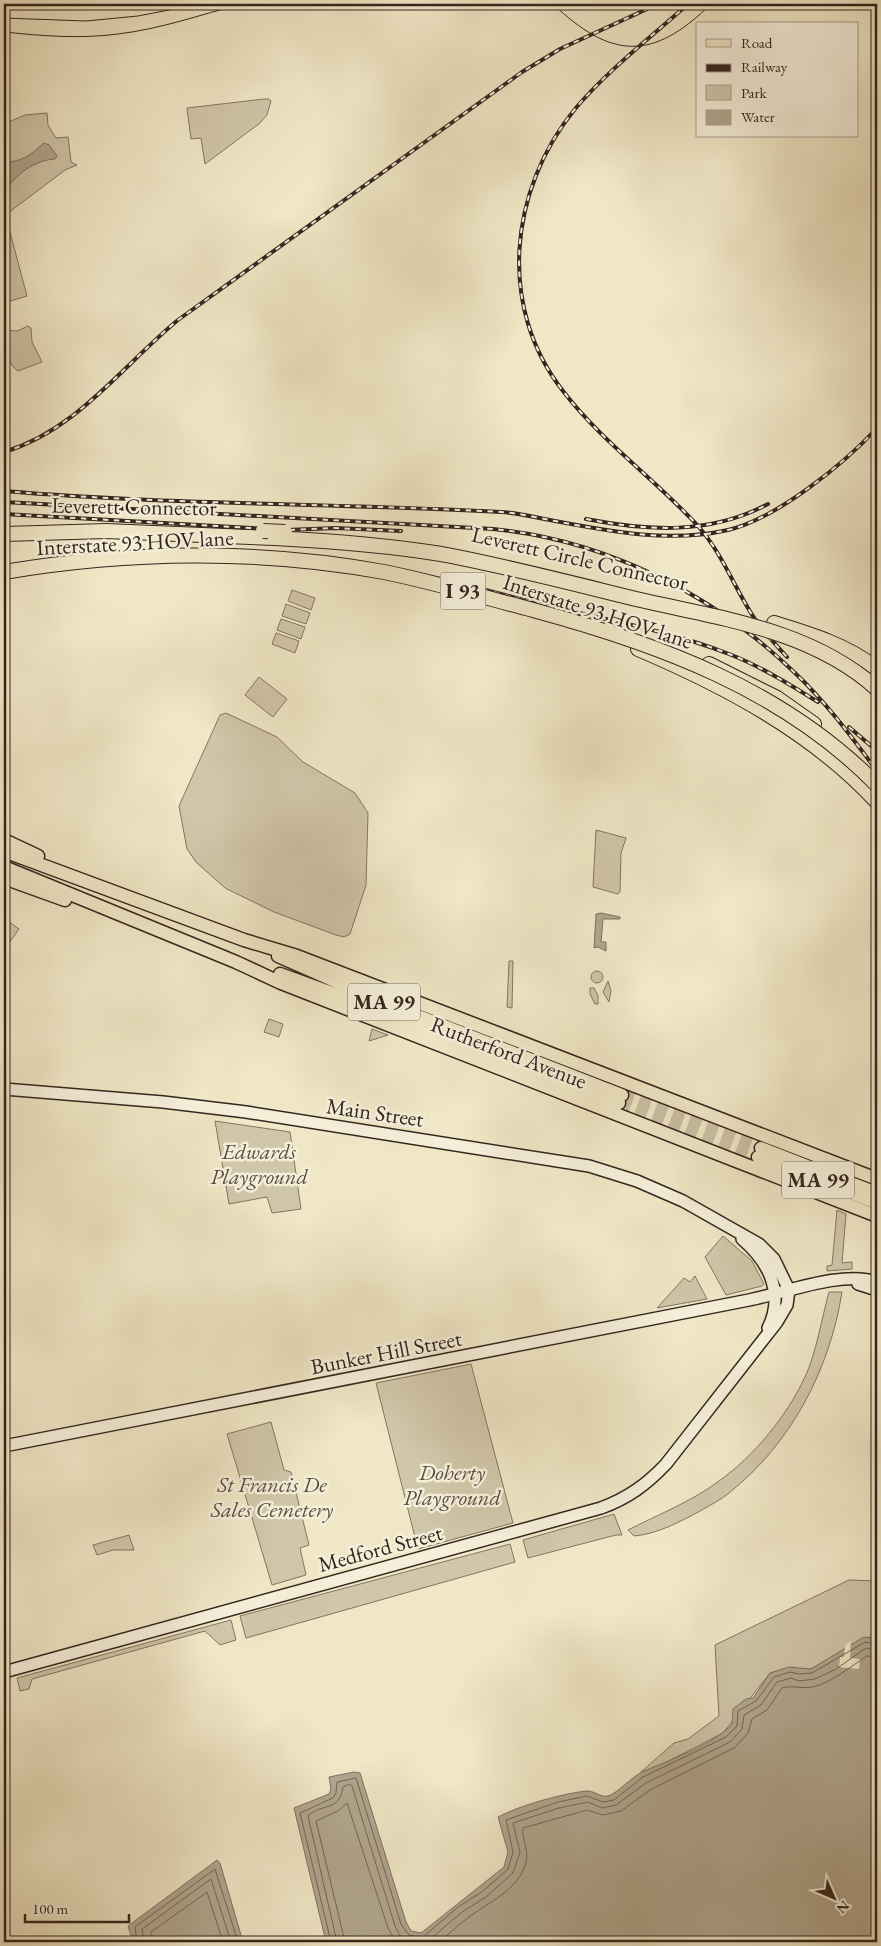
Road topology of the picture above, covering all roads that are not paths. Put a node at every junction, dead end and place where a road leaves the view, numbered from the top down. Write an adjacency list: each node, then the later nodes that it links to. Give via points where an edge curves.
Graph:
1 (4, 528): 3 (highway, Leverett Connector, via 98,525)
2 (4, 534): 3 (highway, Leverett Connector, via 90,531)
3 (269, 534): 9 (highway, Leverett Circle Connector, bridge, via 390,541 486,558 782,626 838,646); 10 (highway, Leverett Circle Connector, bridge, via 440,554 730,621 821,651 847,665)
4 (126, 553): 5 (highway, I 93); 6 (highway, bridge); 7 (highway, I 93, bridge, via 234,551 349,561 407,571)
5 (4, 565): 7 (highway, I 93, via 126,551 300,553 384,564)
6 (4, 574): 8 (highway, Interstate 93 HOV lane / I 93, bridge, via 75,562 150,558 225,557 299,561 406,576)
7 (520, 600): 8 (highway, I 93, bridge); 11 (highway, I 93, via 616,628 733,675 798,712); 13 (highway, bridge, via 657,657 744,700 815,746)
8 (590, 626): 12 (highway, Interstate 93 HOV lane / I 93, bridge, via 678,657 752,691 814,730)
9 (877, 669)
10 (877, 689)
11 (877, 775)
12 (877, 785)
13 (877, 802)
14 (4, 840): 18 (main road)
15 (4, 851): 18 (main road, MA 99)
16 (4, 866): 19 (main road, MA 99)
17 (4, 878): 19 (main road)
18 (132, 898): 20 (main road, Rutherford Avenue / MA 99)
19 (130, 919): 21 (main road, Rutherford Avenue / MA 99)
20 (244, 940): 21 (main road, MA 99, via 385,1003 621,1099 318,987); 23 (main road, Rutherford Avenue, via 298,956)
21 (236, 962): 25 (main road, Rutherford Avenue, via 412,1036)
22 (4, 1089): 29 (main road, Main Street, via 239,1111 564,1161 638,1181)
23 (827, 1163): 24 (main road, Rutherford Avenue); 25 (main road, bridge, via 829,1177)
24 (877, 1179)
25 (822, 1191): 28 (main road, Rutherford Avenue)
26 (877, 1193): 27 (main road, MA 99, via 759,1152)
27 (877, 1203)
28 (877, 1216)
29 (728, 1226): 32 (main road, Main Street, via 767,1251); 34 (main road, Main Street, via 764,1263)
30 (847, 1280): 31 (main road); 32 (main road); 33 (main road)
31 (877, 1282)
32 (789, 1290): 34 (main road); 35 (main road, Medford Street, via 783,1314)
33 (877, 1290)
34 (776, 1294): 35 (main road, Medford Street, via 773,1316); 36 (main road, Bunker Hill Street)
35 (760, 1343): 37 (main road, Medford Street, via 666,1464 626,1498 600,1508)
36 (4, 1446)
37 (4, 1672)

